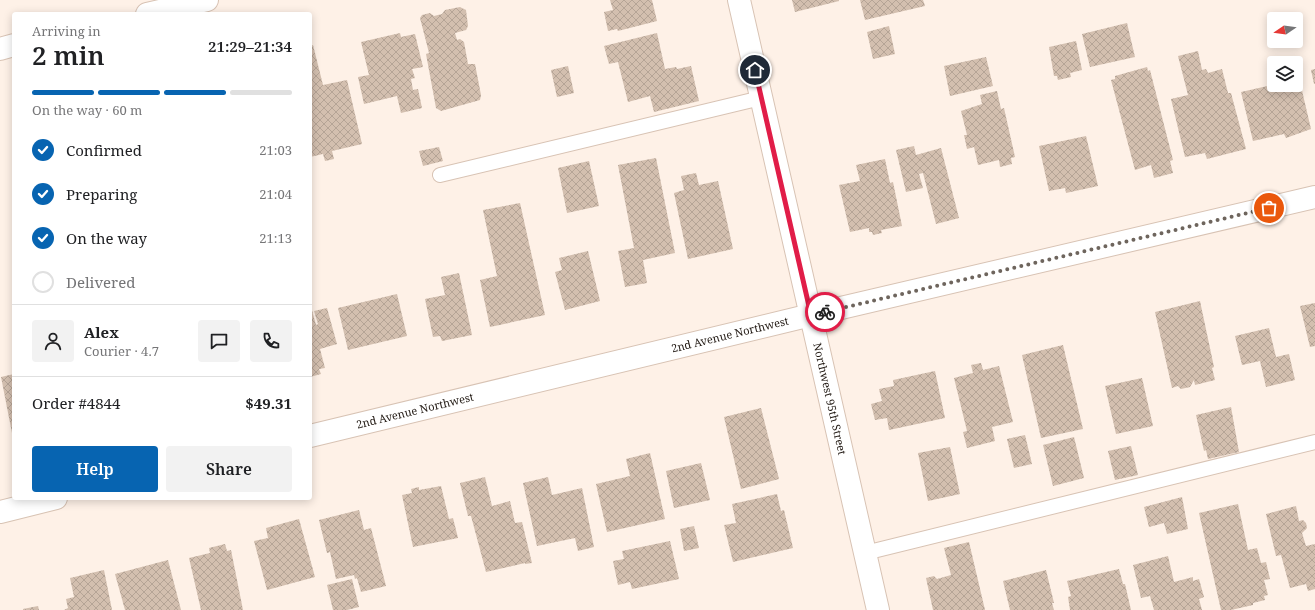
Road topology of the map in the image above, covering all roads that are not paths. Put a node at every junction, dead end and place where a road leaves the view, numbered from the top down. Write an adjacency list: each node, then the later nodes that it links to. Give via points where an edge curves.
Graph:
1 (206, 0): 3 (street)
2 (738, 0): 6 (street, Northwest 95th Street)
3 (155, 12)
4 (12, 46): 5 (street)
5 (0, 49)
6 (761, 98): 7 (lane); 9 (street, Northwest 95th Street)
7 (440, 175)
8 (1315, 198): 9 (street, 2nd Avenue Northwest)
9 (811, 315): 10 (street, 2nd Avenue Northwest); 14 (street, Northwest 95th Street)
10 (312, 436)
11 (1315, 442): 14 (lane)
12 (48, 500): 13 (street)
13 (0, 512)
14 (865, 553): 15 (street, Northwest 95th Street)
15 (878, 610)

